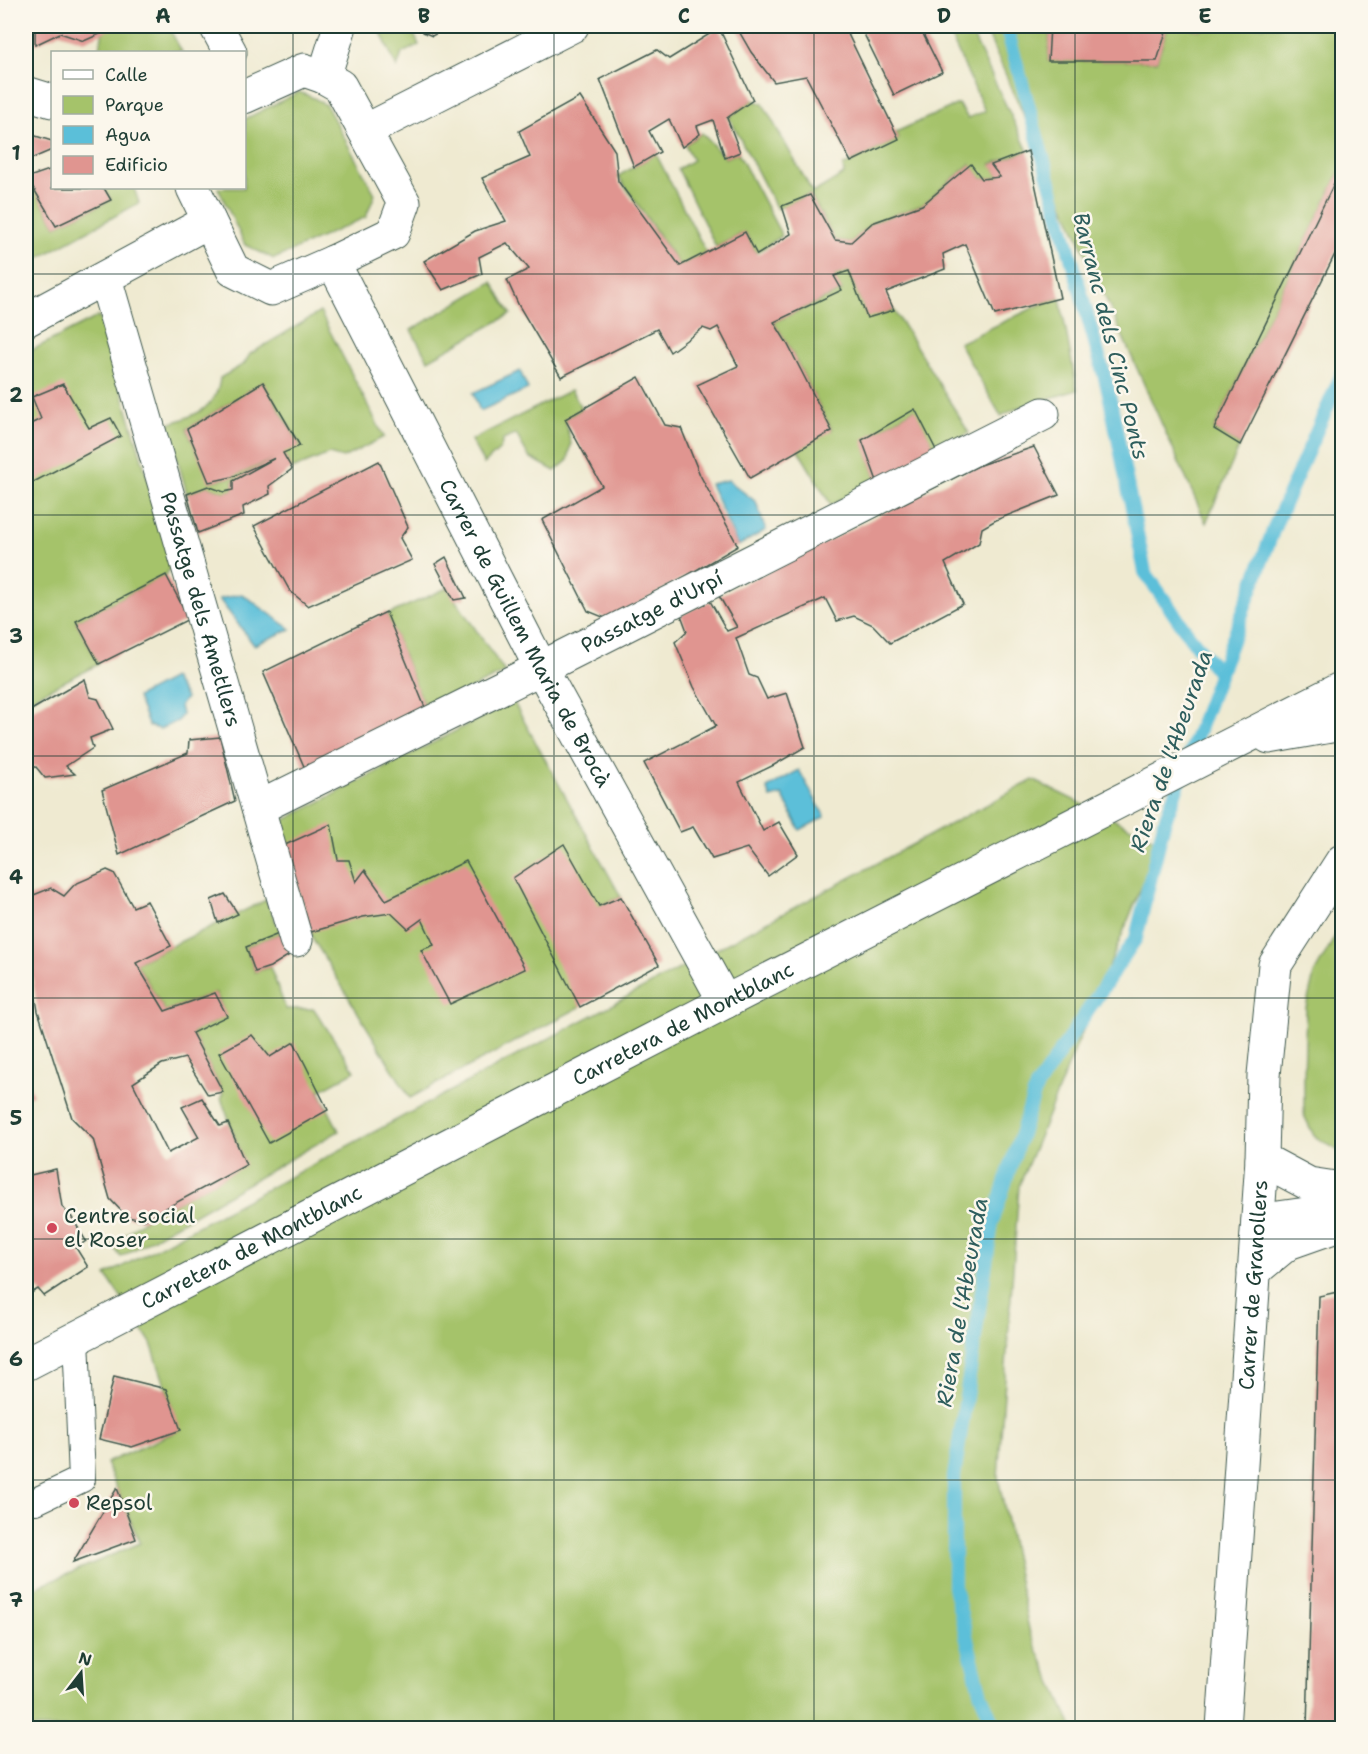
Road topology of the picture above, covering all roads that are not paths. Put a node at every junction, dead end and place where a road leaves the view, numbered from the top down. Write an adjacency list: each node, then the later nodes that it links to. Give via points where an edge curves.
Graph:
1 (216, 26): 4 (street)
2 (340, 26): 5 (street)
3 (572, 26): 9 (street)
4 (229, 51)
5 (324, 76): 6 (street, via 304,70); 9 (street, via 340,86)
6 (247, 90)
7 (26, 93): 8 (street)
8 (51, 101)
9 (365, 131): 12 (street, via 404,203 393,233)
10 (193, 189): 11 (street)
11 (209, 222): 12 (street, via 233,270 271,289); 13 (street)
12 (333, 262): 16 (street, Carrer de Guillem Maria de Brocà)
13 (105, 278): 14 (street); 20 (street, Passatge dels Ametllers)
14 (26, 320)
15 (1043, 414): 16 (street, Passatge d'Urpí)
16 (541, 668): 20 (street, Passatge d'Urpí); 23 (street, Carrer de Guillem Maria de Brocà)
17 (1342, 688): 19 (street, Carretera de Montblanc)
18 (1342, 724): 19 (street)
19 (1237, 742): 23 (street, Carretera de Montblanc)
20 (258, 808): 22 (street, Passatge dels Ametllers)
21 (1342, 861): 24 (street, Carrer de Granollers, via 1275,965 1264,1076)
22 (296, 940)
23 (725, 1002): 30 (street, Carretera de Montblanc)
24 (1262, 1159): 25 (street, via 1309,1184); 27 (street, Carrer de Granollers)
25 (1342, 1189)
26 (1342, 1209): 27 (street)
27 (1258, 1221): 29 (street, Carrer de Granollers)
28 (1342, 1224): 29 (street, via 1288,1243)
29 (1254, 1271): 33 (street, Carrer de Granollers)
30 (76, 1338): 31 (street, Carretera de Montblanc); 32 (lane, via 82,1479)
31 (26, 1364)
32 (36, 1501)
33 (1223, 1728)

